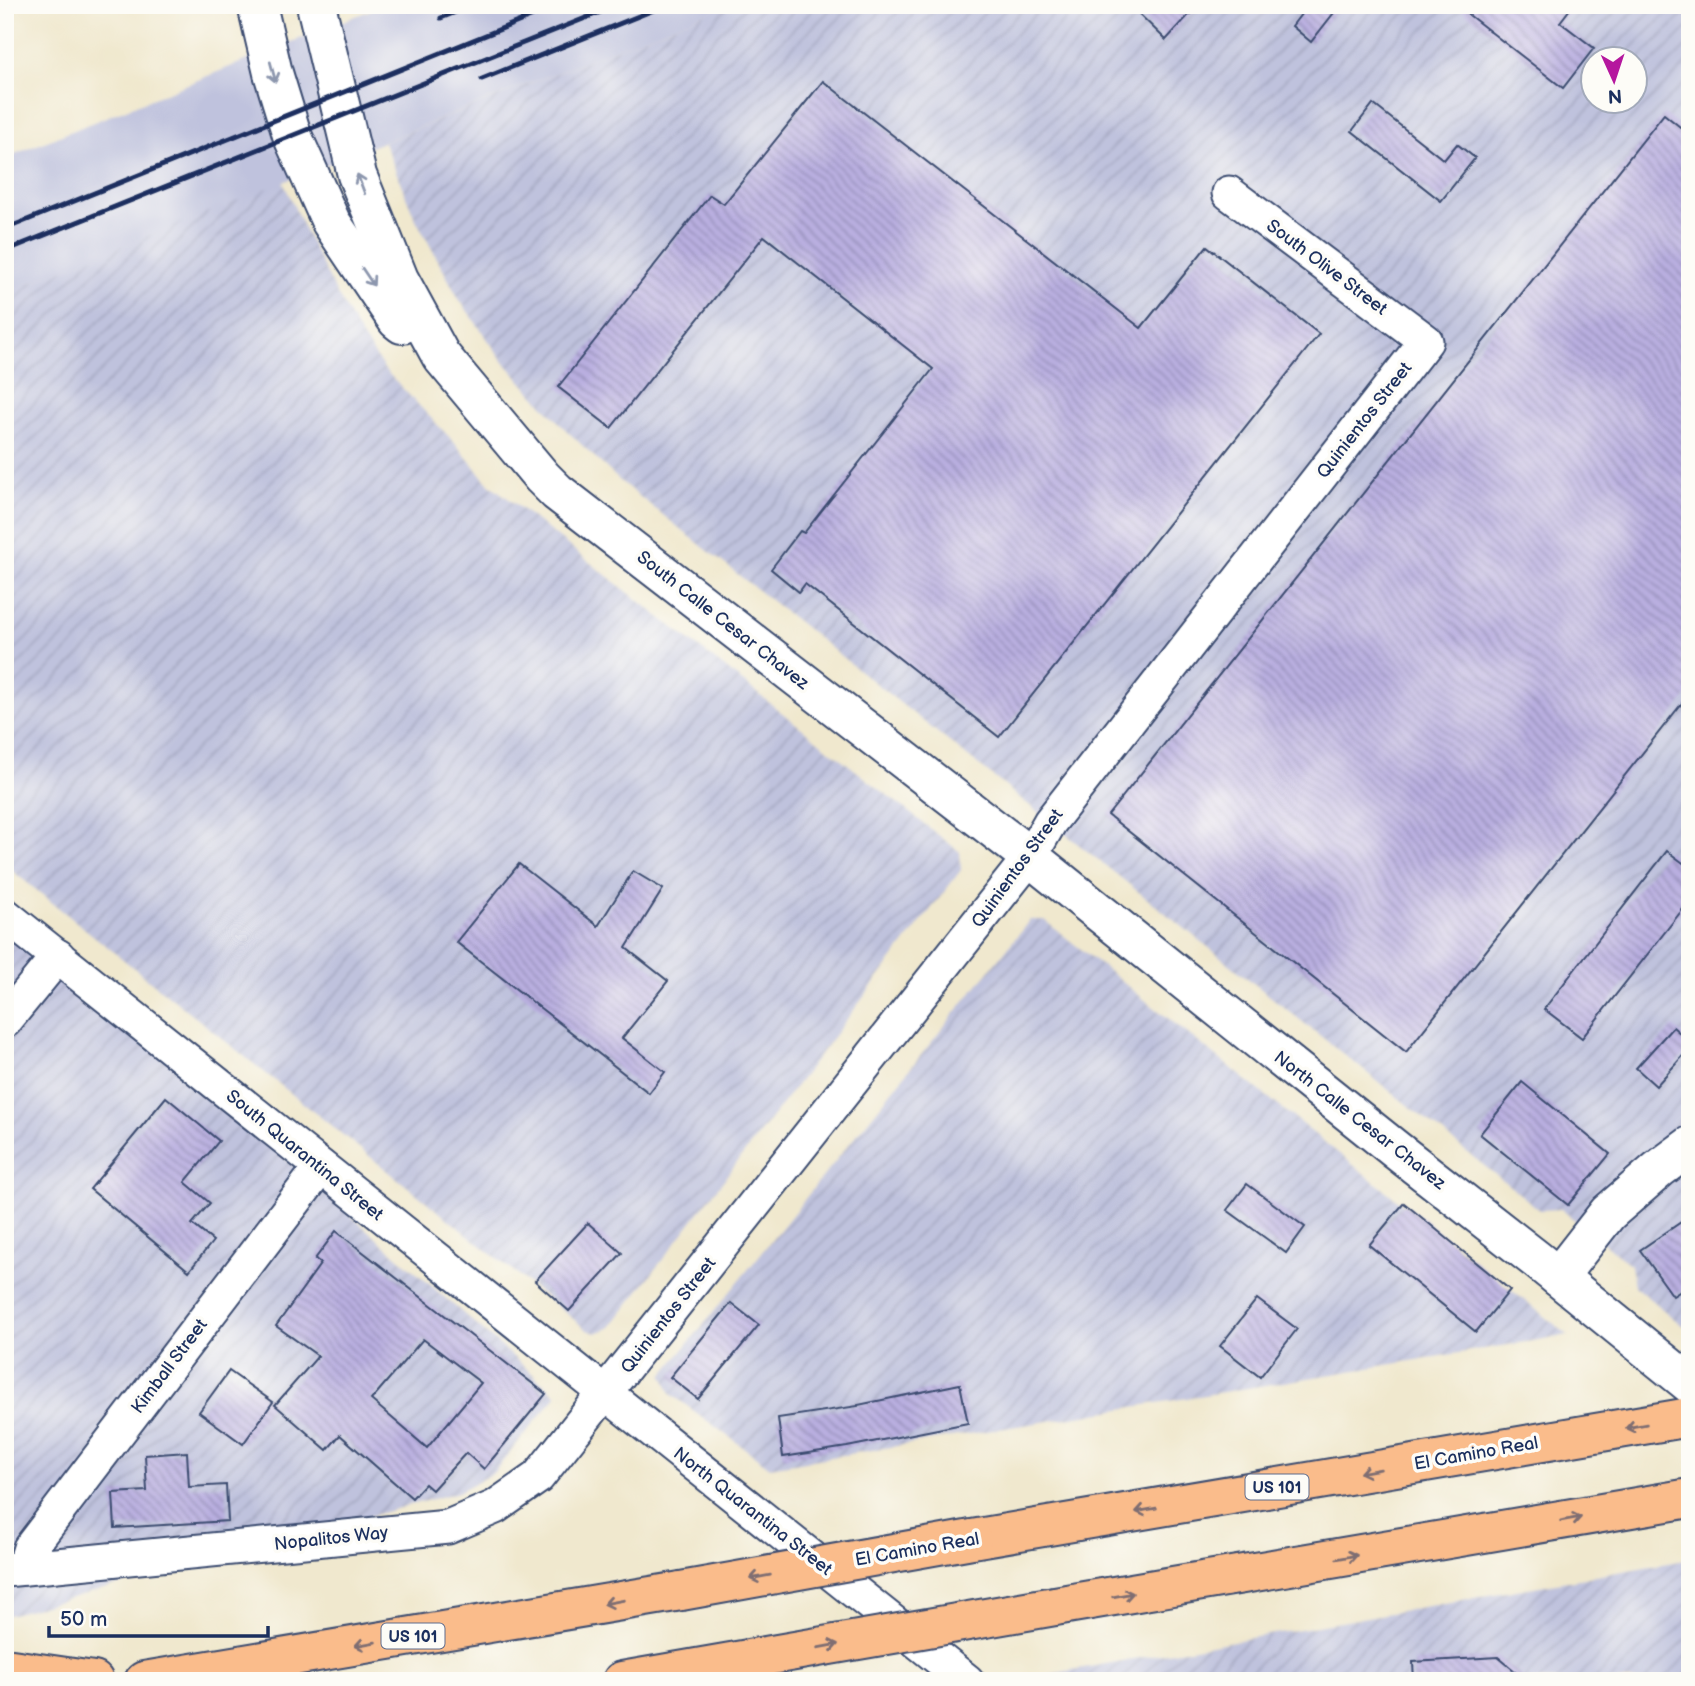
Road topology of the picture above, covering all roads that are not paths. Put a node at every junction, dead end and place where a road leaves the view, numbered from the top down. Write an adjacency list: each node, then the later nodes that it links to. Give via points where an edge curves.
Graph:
1 (257, 5): 5 (street, South Calle Cesar Chavez, one-way to 5, via 292,135 331,222 397,320)
2 (316, 5): 5 (street, South Calle Cesar Chavez, one-way to 2, via 399,279 358,175)
3 (1229, 193): 4 (street, South Olive Street)
4 (1426, 341): 6 (street, Quinientos Street, via 1058,811)
5 (442, 356): 6 (street, South Calle Cesar Chavez, via 557,492)
6 (1030, 857): 12 (street, North Calle Cesar Chavez); 14 (street, Quinientos Street)
7 (5, 915): 8 (street, South Quarantina Street)
8 (58, 956): 9 (street); 11 (street, South Quarantina Street)
9 (5, 1021)
10 (1690, 1146): 12 (street, via 1608,1213)
11 (321, 1167): 14 (street, South Quarantina Street); 17 (street, Kimball Street)
12 (1558, 1277): 13 (street, North Calle Cesar Chavez)
13 (1690, 1384)
14 (605, 1394): 17 (street, Nopalitos Way, via 538,1477 495,1507 448,1527); 22 (street, North Quarantina Street)
15 (1690, 1416): 20 (highway, El Camino Real / US 101, one-way to 20, bridge)
16 (1677, 1501): 21 (highway, one-way to 16, bridge)
17 (15, 1569)
18 (5, 1668): 19 (highway)
19 (94, 1681)
20 (144, 1681)
21 (621, 1681)
22 (967, 1681)

